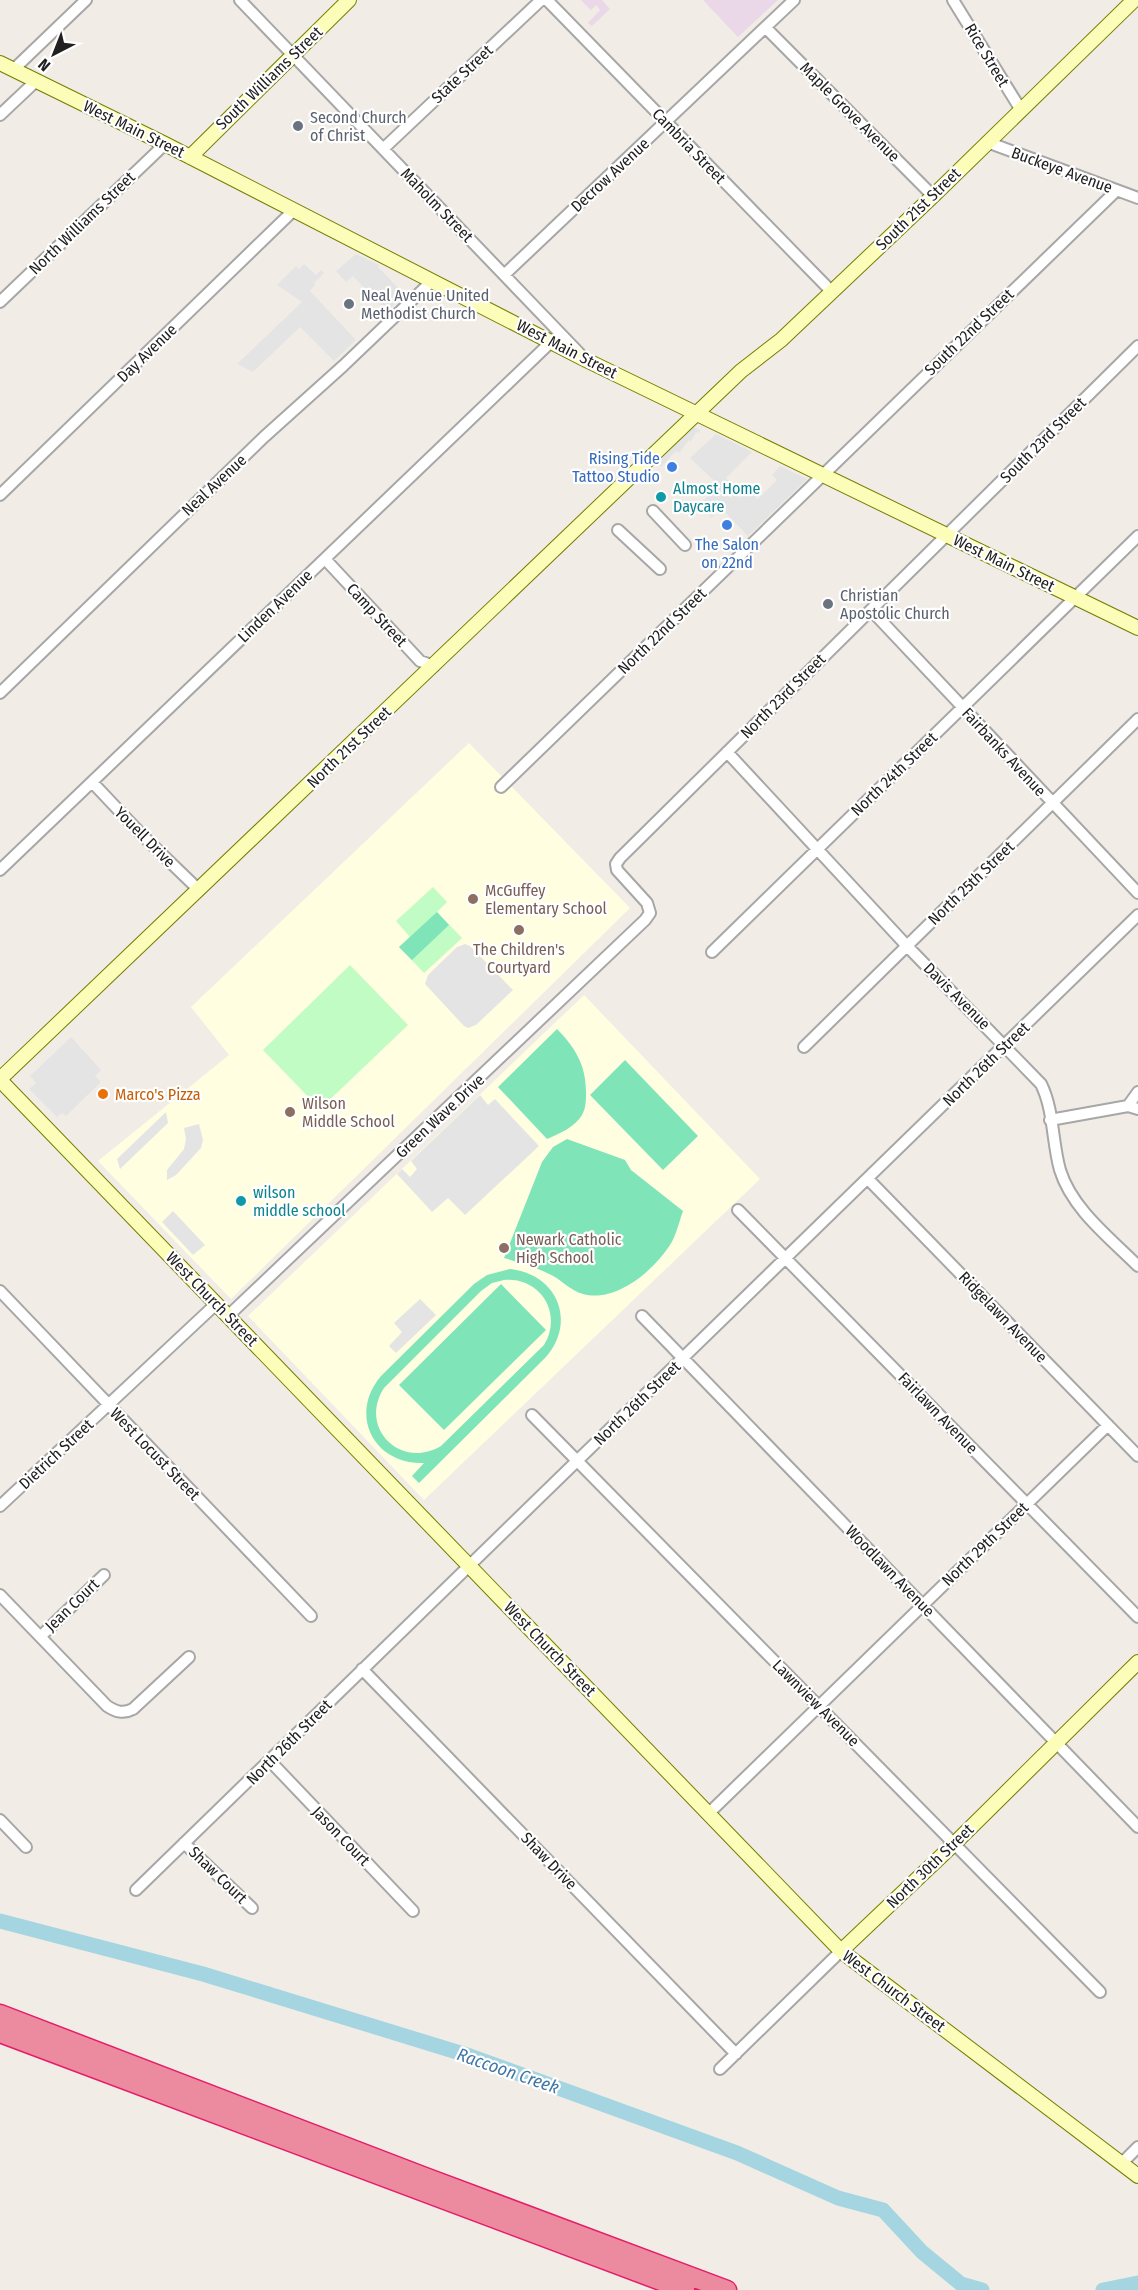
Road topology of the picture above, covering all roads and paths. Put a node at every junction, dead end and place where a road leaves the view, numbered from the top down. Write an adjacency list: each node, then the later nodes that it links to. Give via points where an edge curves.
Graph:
1 (86, 0): 12 (street)
2 (240, 0): 10 (street, Maholm Street)
3 (541, 0): 19 (street, State Street)
4 (547, 0): 16 (street, Cambria Street)
5 (794, 0): 9 (street, Decrow Avenue)
6 (953, 0): 14 (street, Rice Street)
7 (1134, 0): 14 (main road, South 21st Street)
8 (347, 1): 10 (main road, South Williams Street)
9 (766, 28): 16 (street, Decrow Avenue); 22 (street, Maple Grove Avenue)
10 (293, 56): 19 (street, Maholm Street); 20 (main road, South Williams Street)
11 (0, 63): 12 (main road, West Main Street)
12 (14, 69): 13 (main road, West Main Street)
13 (36, 81): 15 (street); 18 (main road, West Main Street)
14 (1021, 110): 17 (main road, South 21st Street)
15 (0, 115)
16 (667, 122): 25 (street, Decrow Avenue); 27 (street, Cambria Street)
17 (987, 142): 21 (street, Buckeye Avenue); 22 (main road, South 21st Street)
18 (165, 144): 20 (main road, West Main Street); 28 (street, North Williams Street)
19 (383, 149): 25 (street, Maholm Street)
20 (190, 157): 24 (main road, West Main Street)
21 (1116, 191): 23 (street, Buckeye Avenue); 33 (street, South 22nd Street)
22 (933, 196): 27 (main road, South 21st Street)
23 (1138, 198)
24 (294, 210): 26 (main road, West Main Street); 34 (street, Day Avenue)
25 (504, 275): 31 (street, Maholm Street)
26 (432, 281): 29 (main road, West Main Street); 46 (street, Neal Avenue, via 264,437)
27 (832, 292): 32 (main road, South 21st Street)
28 (0, 302)
29 (551, 342): 31 (main road, West Main Street); 40 (street, Linden Avenue)
30 (1138, 346): 37 (street, South 23rd Street)
31 (584, 358): 32 (main road, West Main Street)
32 (698, 414): 33 (main road, West Main Street); 45 (main road, North 21st Street)
33 (824, 475): 37 (main road, West Main Street); 51 (street, North 22nd Street)
34 (0, 495)
35 (653, 511): 39 (street)
36 (618, 530): 41 (street)
37 (947, 535): 42 (main road, West Main Street); 43 (street, North 23rd Street)
38 (1138, 536): 42 (street, North 24th Street)
39 (685, 545)
40 (325, 559): 45 (street, Camp Street, via 420,660); 50 (street, Linden Avenue)
41 (660, 569)
42 (1075, 597): 44 (main road, West Main Street); 47 (street, North 24th Street)
43 (871, 610): 47 (street, Fairbanks Avenue); 49 (street, North 23rd Street)
44 (1138, 628)
45 (434, 666): 55 (main road, North 21st Street)
46 (0, 693)
47 (962, 708): 52 (street, Fairbanks Avenue); 53 (street, North 24th Street)
48 (1138, 719): 52 (street, North 25th Street)
49 (727, 752): 53 (street, Davis Avenue); 57 (street, North 23rd Street, via 616,864 647,903)
50 (92, 782): 54 (street, Linden Avenue); 55 (street, Youell Drive)
51 (501, 787)
52 (1053, 803): 56 (street, Fairbanks Avenue); 59 (street, North 25th Street)
53 (817, 849): 59 (street, Davis Avenue); 60 (street, North 24th Street)
54 (0, 870)
55 (199, 890): 63 (main road, North 21st Street)
56 (1138, 893)
57 (650, 913): 73 (street, Green Wave Drive)
58 (1138, 915): 61 (street, North 26th Street)
59 (907, 946): 61 (street, Davis Avenue); 62 (street, North 25th Street)
60 (712, 952)
61 (1005, 1045): 66 (street, Davis Avenue, via 1041,1084); 67 (street, North 26th Street)
62 (804, 1047)
63 (0, 1079): 72 (main road, West Church Street)
64 (1138, 1092): 65 (street)
65 (1133, 1108): 66 (street)
66 (1050, 1120): 70 (street, Davis Avenue, via 1066,1186 1086,1213)
67 (868, 1179): 69 (street, North 26th Street); 78 (street, Ridgelawn Avenue)
68 (738, 1210): 69 (street, Fairlawn Avenue)
69 (785, 1258): 75 (street, North 26th Street); 81 (street, Fairlawn Avenue)
70 (1138, 1266)
71 (0, 1291): 76 (street, West Locust Street)
72 (216, 1304): 73 (main road, West Church Street); 76 (street, Dietrich Street)
73 (228, 1316): 83 (main road, West Church Street)
74 (642, 1316): 75 (street, Woodlawn Avenue)
75 (683, 1358): 80 (street, North 26th Street); 86 (street, Woodlawn Avenue)
76 (109, 1405): 82 (street, Dietrich Street); 87 (street, West Locust Street)
77 (532, 1415): 80 (street, Lawnview Avenue)
78 (1108, 1425): 79 (street, Ridgelawn Avenue); 81 (street, North 29th Street)
79 (1138, 1456)
80 (578, 1461): 83 (street, North 26th Street); 93 (street, Lawnview Avenue)
81 (1027, 1504): 86 (street, North 29th Street); 88 (street, Fairlawn Avenue)
82 (0, 1506)
83 (469, 1566): 92 (street, North 26th Street); 96 (main road, West Church Street)
84 (104, 1575): 89 (street, Jean Court)
85 (0, 1595): 89 (street)
86 (923, 1605): 93 (street, North 29th Street); 94 (street, Woodlawn Avenue)
87 (311, 1616)
88 (1138, 1617)
89 (41, 1636): 90 (street, via 107,1706 120,1712 133,1709)
90 (189, 1657)
91 (1138, 1662): 94 (main road, North 30th Street)
92 (362, 1669): 95 (street, North 26th Street); 109 (street, Shaw Drive)
93 (819, 1706): 96 (street, North 29th Street); 100 (street, Lawnview Avenue)
94 (1056, 1742): 98 (street, Woodlawn Avenue); 100 (main road, North 30th Street)
95 (270, 1761): 99 (street, North 26th Street); 104 (street, Jason Court)
96 (708, 1814): 105 (main road, West Church Street)
97 (0, 1820): 101 (street)
98 (1138, 1827)
99 (184, 1843): 102 (street, North 26th Street); 103 (street, Shaw Court)
100 (954, 1844): 105 (main road, North 30th Street); 106 (street, Lawnview Avenue)
101 (26, 1847)
102 (136, 1890)
103 (252, 1908)
104 (413, 1911)
105 (841, 1951): 109 (street, North 30th Street); 112 (main road, West Church Street)
106 (1100, 1992)
107 (0, 2014): 115 (highway)
108 (0, 2033): 114 (highway)
109 (736, 2054): 110 (street, North 30th Street)
110 (720, 2069)
111 (1138, 2147): 112 (street)
112 (1121, 2164): 113 (main road, West Church Street)
113 (1138, 2176)
114 (686, 2290)
115 (727, 2290)

